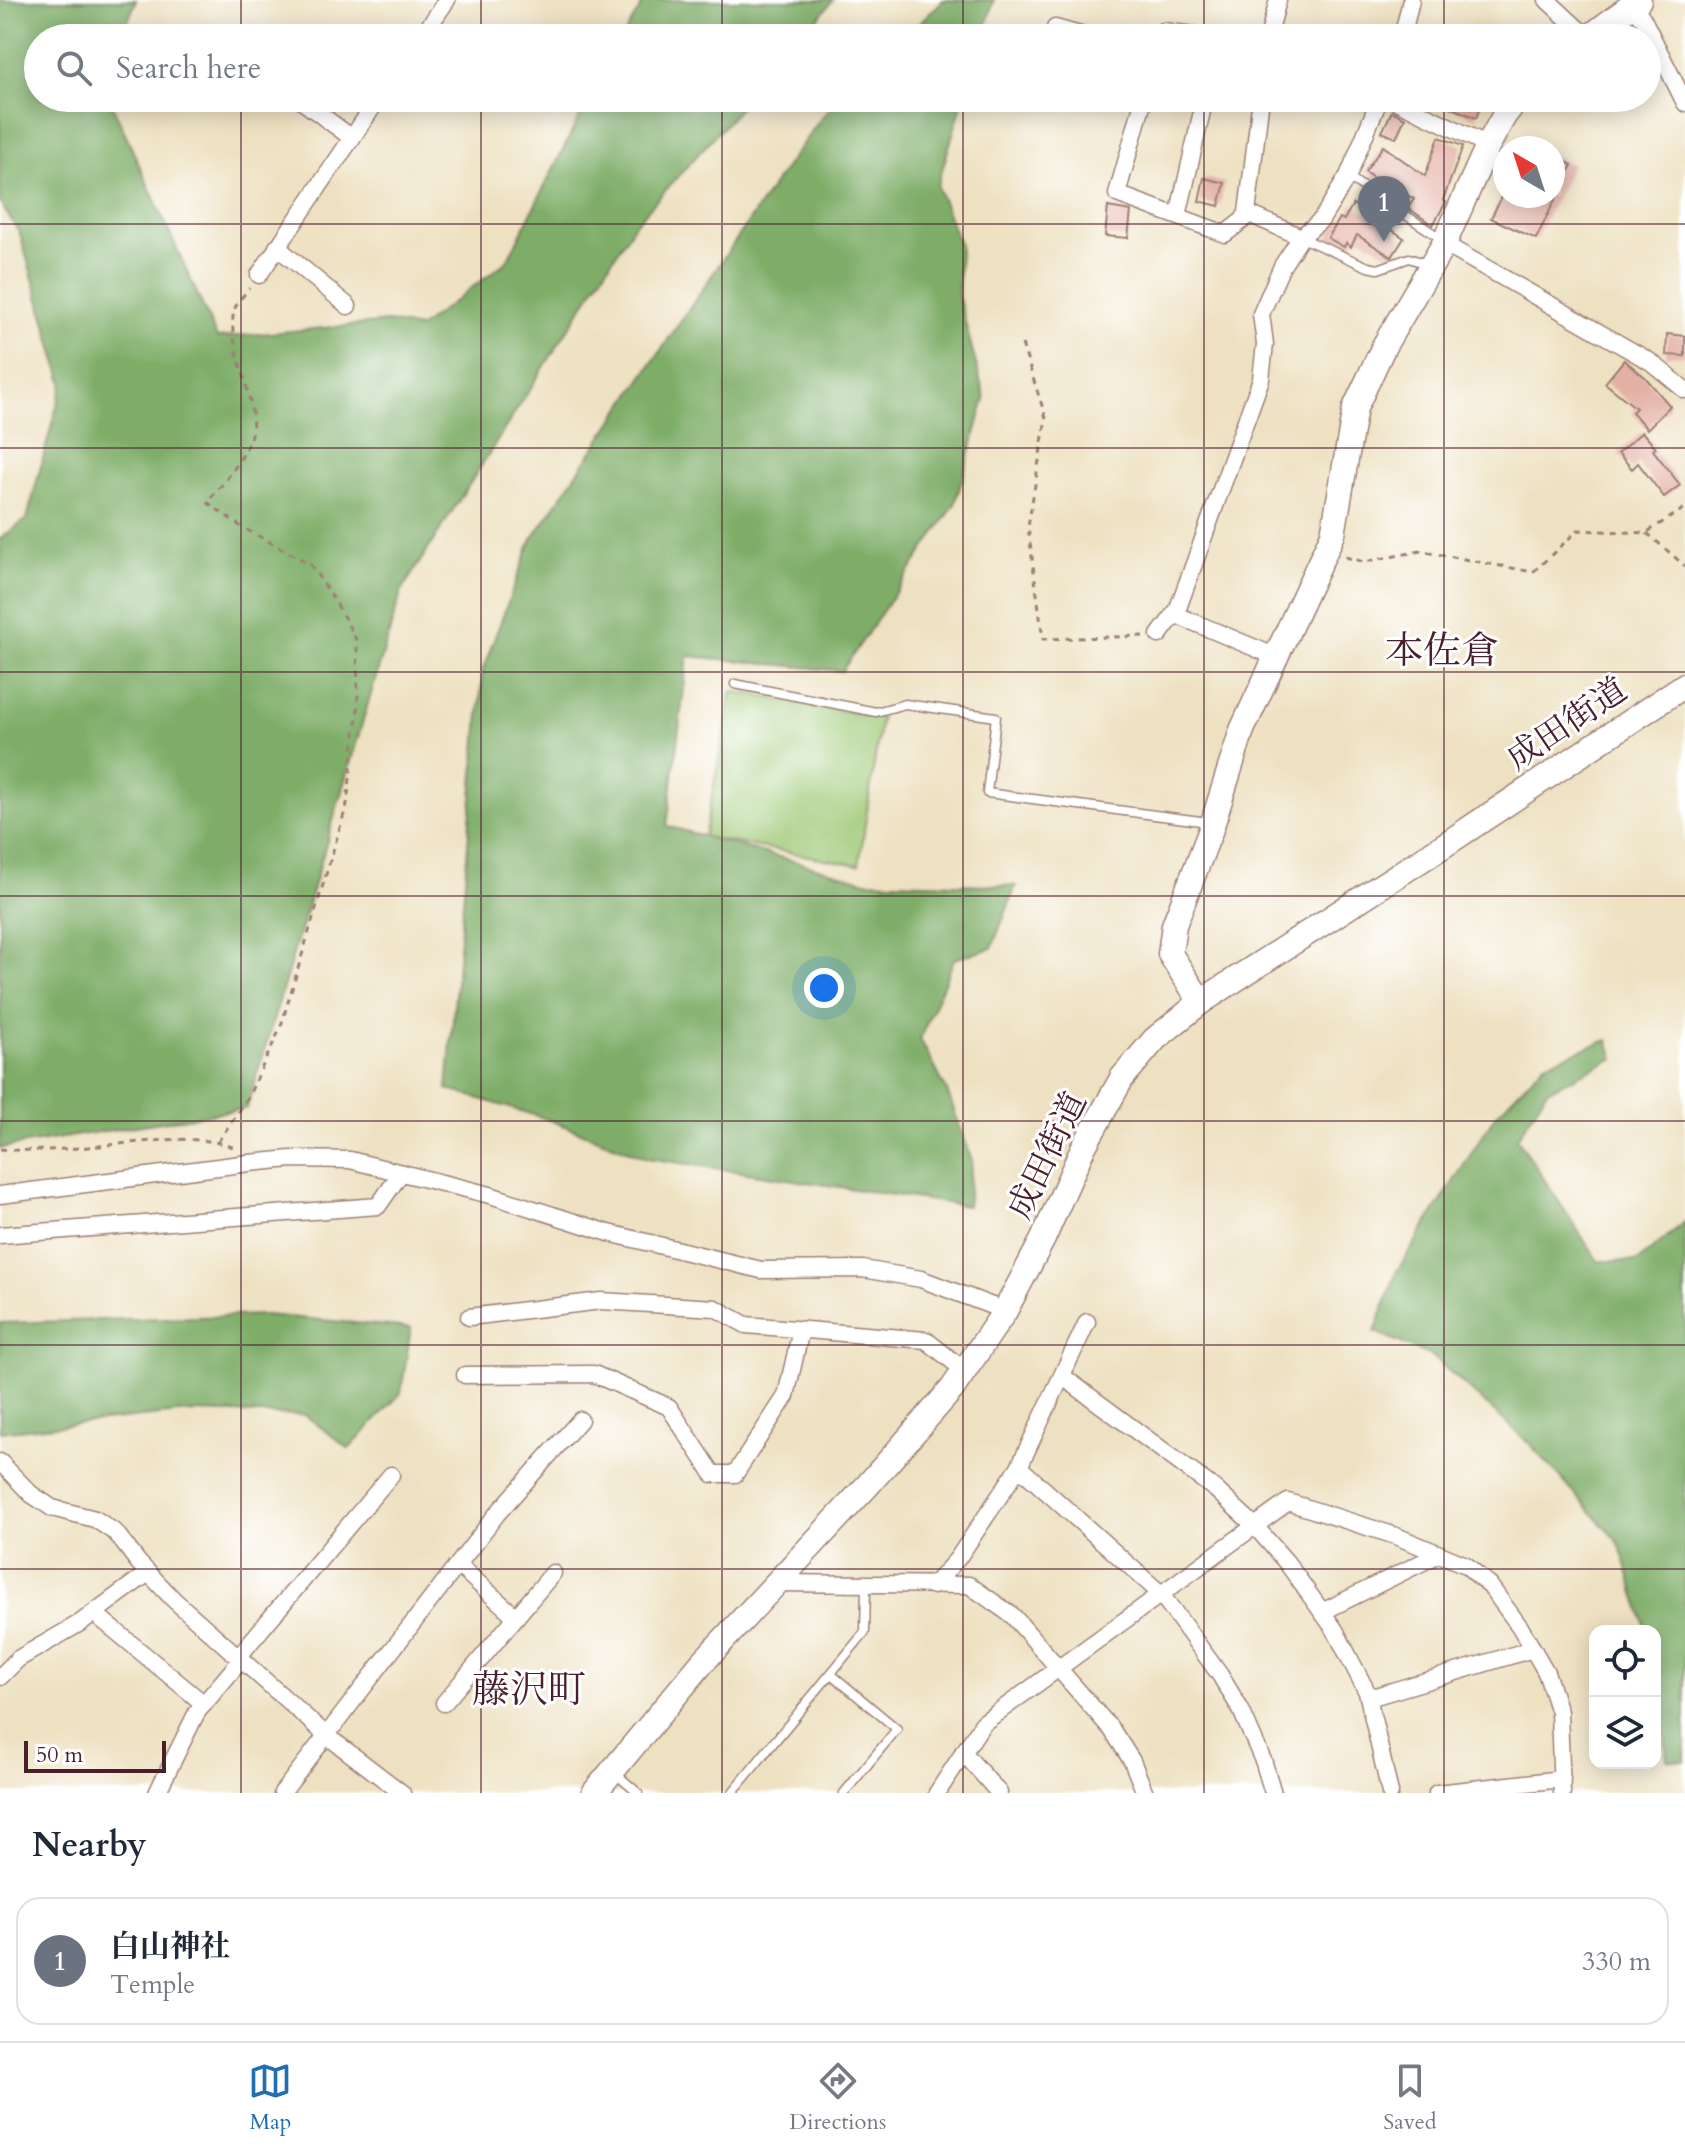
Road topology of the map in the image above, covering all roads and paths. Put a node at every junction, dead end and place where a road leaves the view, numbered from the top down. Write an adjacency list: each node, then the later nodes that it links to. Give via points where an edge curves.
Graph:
1 (447, 0): 6 (street)
2 (1278, 0): 7 (street)
3 (1411, 0): 8 (street)
4 (1547, 0): 9 (street)
5 (1636, 2): 10 (street); 11 (street)
6 (431, 24)
7 (1272, 24)
8 (1405, 24)
9 (1573, 24)
10 (1607, 24)
11 (1646, 24)
12 (1661, 55): 13 (street)
13 (1685, 103)
14 (317, 112): 22 (street)
15 (370, 112): 22 (street)
16 (1140, 112): 26 (street, via 1117,194)
17 (1202, 112): 26 (street)
18 (1259, 112): 25 (street)
19 (1374, 112): 24 (street)
20 (1419, 112): 23 (street)
21 (1506, 112): 23 (street)
22 (352, 138): 28 (street)
23 (1488, 145): 29 (street)
24 (1348, 176): 27 (street, via 1321,220); 29 (lane, via 1436,235)
25 (1247, 213): 26 (street, via 1225,234); 27 (street)
26 (1178, 216)
27 (1301, 237): 29 (lane, via 1378,269); 38 (street, via 1261,314 1261,379)
28 (277, 247): 30 (street); 31 (street)
29 (1438, 254): 33 (street, via 1651,362); 36 (street, via 1355,408 1333,534)
30 (259, 275): 45 (path, via 235,309 235,341 252,434 229,477 207,502 310,564 357,641 358,708 347,804 308,938 280,1029 248,1097 218,1142 181,1138)
31 (348, 306)
32 (1022, 344): 39 (path, via 1046,418 1028,527 1043,639)
33 (1685, 390)
34 (1685, 508): 35 (path)
35 (1647, 533): 36 (path, via 1578,530 1533,572 1421,551 1364,562); 37 (path)
36 (1325, 551): 40 (street)
37 (1685, 566)
38 (1174, 614): 39 (street); 40 (street)
39 (1159, 635)
40 (1274, 656): 43 (street, via 1242,730)
41 (735, 684): 43 (lane, via 876,712 905,704 996,717 987,793)
42 (1685, 685): 44 (street, 成田街道)
43 (1213, 823): 44 (street, via 1174,925 1170,954)
44 (1201, 1002): 49 (street, 成田街道, via 1155,1039 1122,1078)
45 (0, 1149)
46 (401, 1173): 47 (street, via 350,1160 291,1159); 48 (street, via 378,1206); 49 (street, via 761,1270 863,1269 921,1279)
47 (0, 1195)
48 (0, 1235)
49 (1005, 1311): 53 (street, 成田街道)
50 (469, 1317): 52 (street, via 601,1301 715,1308 746,1325)
51 (1087, 1322): 55 (street)
52 (801, 1330): 53 (street, via 926,1340); 54 (street, via 786,1396 735,1474 713,1474 669,1407 594,1374)
53 (965, 1371): 65 (street, 成田街道)
54 (465, 1375)
55 (1062, 1376): 58 (street); 60 (street, via 1215,1489)
56 (580, 1420): 62 (street)
57 (0, 1462): 63 (street, via 52,1508 95,1519 116,1533)
58 (1019, 1467): 67 (street); 68 (street)
59 (391, 1475): 73 (street)
60 (1255, 1526): 61 (street, via 1288,1502); 68 (street); 69 (street)
61 (1439, 1554): 69 (street); 72 (street, via 1466,1565 1490,1586)
62 (458, 1565): 71 (street); 80 (street)
63 (148, 1573): 70 (street); 73 (street)
64 (553, 1573): 71 (street)
65 (775, 1583): 66 (street); 82 (street, 成田街道)
66 (866, 1586): 67 (street); 75 (lane, via 865,1632)
67 (933, 1586): 74 (street, via 969,1585 1013,1616)
68 (1161, 1594): 74 (street); 94 (street, via 1241,1710)
69 (1322, 1612): 77 (street)
70 (94, 1613): 76 (street, via 18,1659); 79 (street)
71 (516, 1617): 78 (street)
72 (1533, 1649): 77 (street); 83 (street, via 1559,1712)
73 (240, 1658): 79 (street); 80 (street)
74 (1058, 1668): 81 (street, via 983,1723); 93 (street, via 1112,1730)
75 (831, 1674): 89 (lane); 90 (lane, via 897,1729)
76 (0, 1677)
77 (1369, 1698): 95 (street)
78 (444, 1703)
79 (204, 1704): 84 (street)
80 (326, 1735): 85 (street); 86 (street)
81 (963, 1752): 91 (street); 92 (street)
82 (612, 1770): 87 (street, 成田街道); 88 (lane)
83 (1562, 1786): 96 (street)
84 (157, 1793)
85 (282, 1793)
86 (402, 1793)
87 (594, 1793)
88 (638, 1793)
89 (732, 1793)
90 (844, 1793)
91 (937, 1793)
92 (999, 1793)
93 (1145, 1793)
94 (1273, 1793)
95 (1390, 1793)
96 (1437, 1793)

